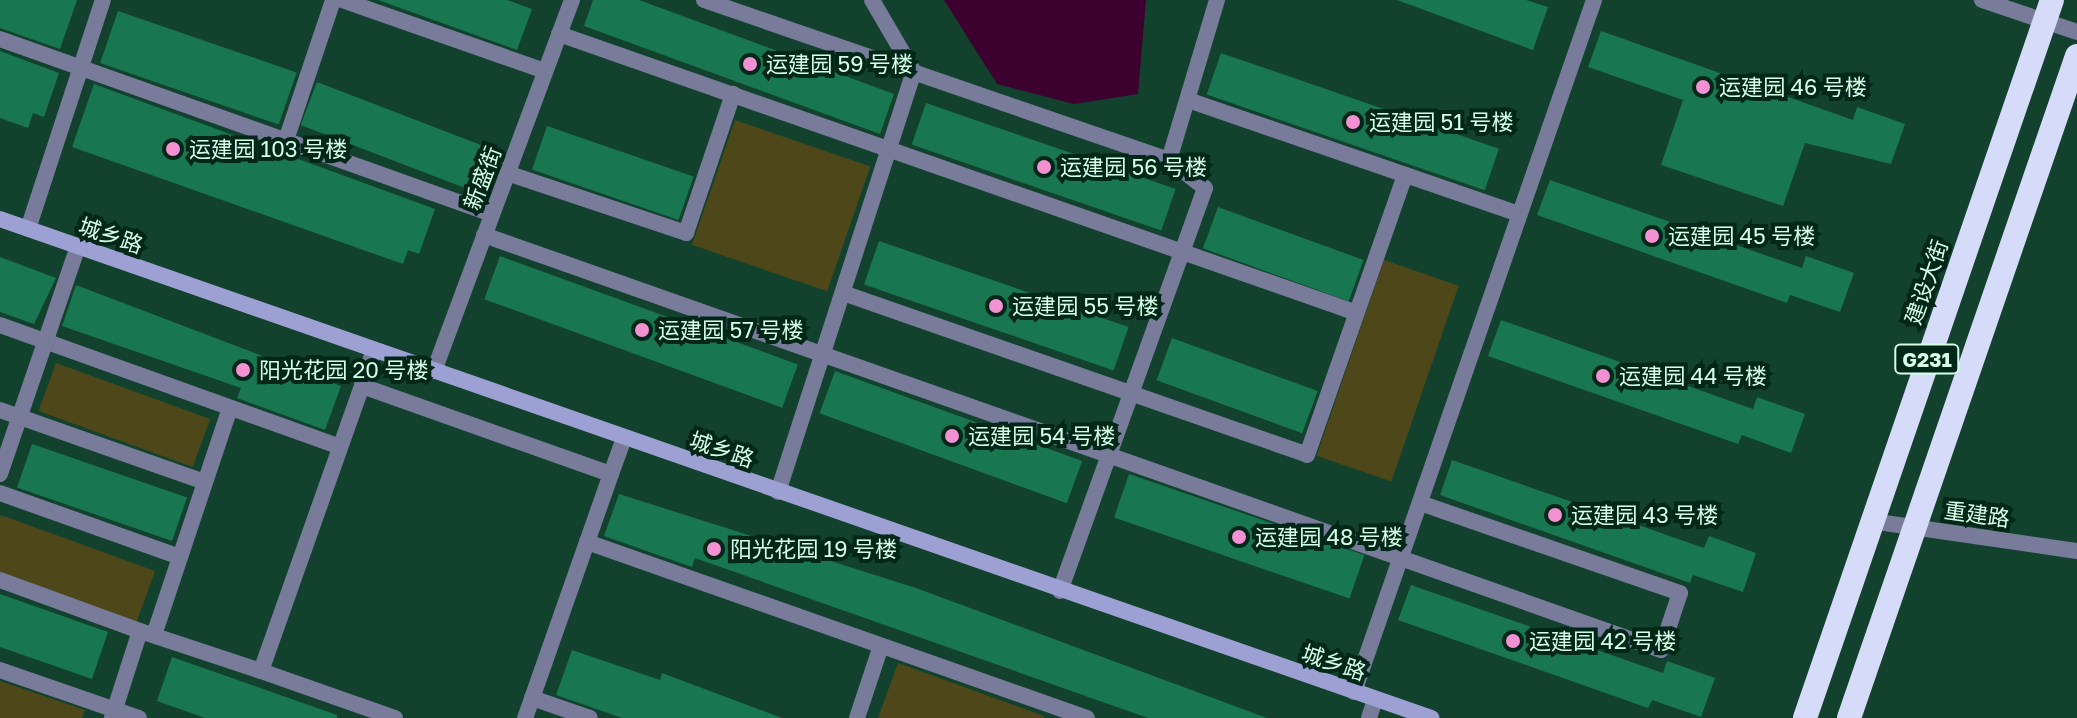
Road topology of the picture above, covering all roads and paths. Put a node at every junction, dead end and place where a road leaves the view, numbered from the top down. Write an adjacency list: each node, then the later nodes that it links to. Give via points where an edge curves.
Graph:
1 (103, 0): 15 (street)
2 (333, 0): 20 (street)
3 (342, 0): 16 (street)
4 (572, 0): 12 (street, 新盛街)
5 (704, 0): 17 (street)
6 (872, 0): 17 (street)
7 (1217, 0): 19 (street)
8 (1594, 0): 26 (street)
9 (1982, 0): 10 (street)
10 (2048, 11): 11 (street); 53 (highway, 建设大街 / G231)
11 (2077, 32)
12 (559, 34): 16 (street, 新盛街); 18 (street)
13 (0, 39): 15 (street)
14 (2077, 56): 54 (highway, G231)
15 (81, 67): 20 (street); 28 (street)
16 (545, 71): 23 (street, 新盛街)
17 (914, 72): 21 (street); 22 (street)
18 (733, 94): 21 (street); 23 (street, via 686,233)
19 (1188, 100): 22 (street); 24 (street)
20 (286, 140): 25 (street)
21 (889, 149): 31 (street); 32 (street)
22 (1169, 160): 31 (street, via 1205,188)
23 (507, 173): 25 (street, 新盛街)
24 (1405, 175): 26 (street); 33 (street)
25 (492, 214): 29 (street, 新盛街)
26 (1519, 214): 52 (street)
27 (0, 219): 28 (main road, 城乡路)
28 (28, 229): 30 (main road, 城乡路)
29 (484, 235): 37 (street); 38 (street, 新盛街)
30 (78, 246): 35 (street); 36 (main road, 城乡路)
31 (1182, 251): 33 (street); 40 (street)
32 (843, 293): 37 (street); 40 (street)
33 (1357, 313): 40 (street, via 1307,455)
34 (0, 325): 35 (street)
35 (45, 342): 41 (street); 43 (street)
36 (374, 350): 38 (main road, 城乡路); 39 (street)
37 (823, 354): 46 (street); 50 (street)
38 (434, 371): 44 (main road, 城乡路)
39 (362, 386): 45 (street); 48 (street)
40 (1131, 394): 46 (street)
41 (230, 408): 45 (street); 49 (street)
42 (0, 410): 43 (street)
43 (19, 417): 47 (street); 49 (street)
44 (624, 438): 48 (street); 50 (main road, 城乡路)
45 (340, 447): 64 (street)
46 (1109, 455): 58 (street); 60 (street)
47 (0, 474)
48 (611, 474): 55 (street)
49 (205, 482): 57 (street)
50 (778, 492): 60 (main road, 城乡路)
51 (0, 493): 57 (street)
52 (1420, 503): 58 (street); 58 (street, via 1680,593 1661,650)
53 (1871, 521): 54 (street, 重建路); 77 (highway, 建设大街 / G231)
54 (1913, 527): 56 (street, 重建路); 78 (highway, G231)
55 (587, 542): 62 (street); 66 (street)
56 (2077, 551)
57 (180, 557): 61 (street)
58 (1401, 558): 65 (street)
59 (0, 580): 61 (street)
60 (1060, 591): 65 (main road, 城乡路)
61 (147, 633): 64 (street); 68 (street)
62 (881, 646): 70 (street); 74 (street)
63 (0, 670): 68 (street)
64 (261, 671): 69 (street)
65 (1354, 692): 67 (main road, 城乡路)
66 (532, 698): 72 (street); 73 (street)
67 (1375, 699): 75 (street); 76 (main road, 城乡路)
68 (113, 714): 71 (street)
69 (385, 716)
70 (1084, 717)
71 (139, 718)
72 (525, 718)
73 (590, 718)
74 (857, 718)
75 (1369, 718)
76 (1431, 718)
77 (1805, 718)
78 (1849, 718)

